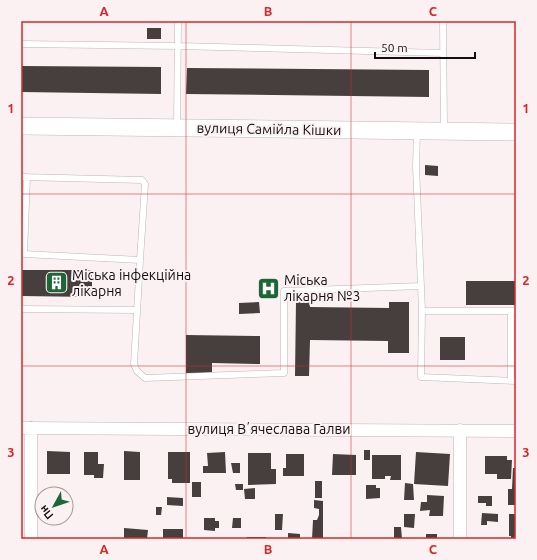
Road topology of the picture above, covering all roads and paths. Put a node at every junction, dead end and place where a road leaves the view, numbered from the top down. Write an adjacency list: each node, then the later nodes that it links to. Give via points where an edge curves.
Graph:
1 (178, 21): 4 (lane)
2 (443, 21): 5 (lane)
3 (21, 44): 4 (lane)
4 (178, 46): 5 (lane); 7 (lane)
5 (443, 53): 9 (lane)
6 (21, 126): 7 (street, вулиця Самійла Кішки)
7 (177, 128): 8 (street, вулиця Самійла Кішки)
8 (417, 131): 9 (street, вулиця Самійла Кішки); 13 (lane)
9 (444, 131): 10 (street, вулиця Самійла Кішки)
10 (516, 132)
11 (24, 176): 12 (lane, via 24,254); 12 (lane, via 142,180 145,184)
12 (140, 260): 15 (lane)
13 (421, 286): 15 (lane, via 284,291 284,373 145,378 134,364); 16 (lane)
14 (21, 309): 15 (lane)
15 (137, 310)
16 (422, 310): 17 (lane); 18 (lane, via 421,377)
17 (513, 311): 18 (lane)
18 (514, 381)
19 (26, 428): 20 (street, вулиця Вʼячеслава Галви); 22 (street)
20 (460, 430): 21 (street, вулиця Вʼячеслава Галви); 23 (street)
21 (516, 431)
22 (31, 539)
23 (460, 539)

